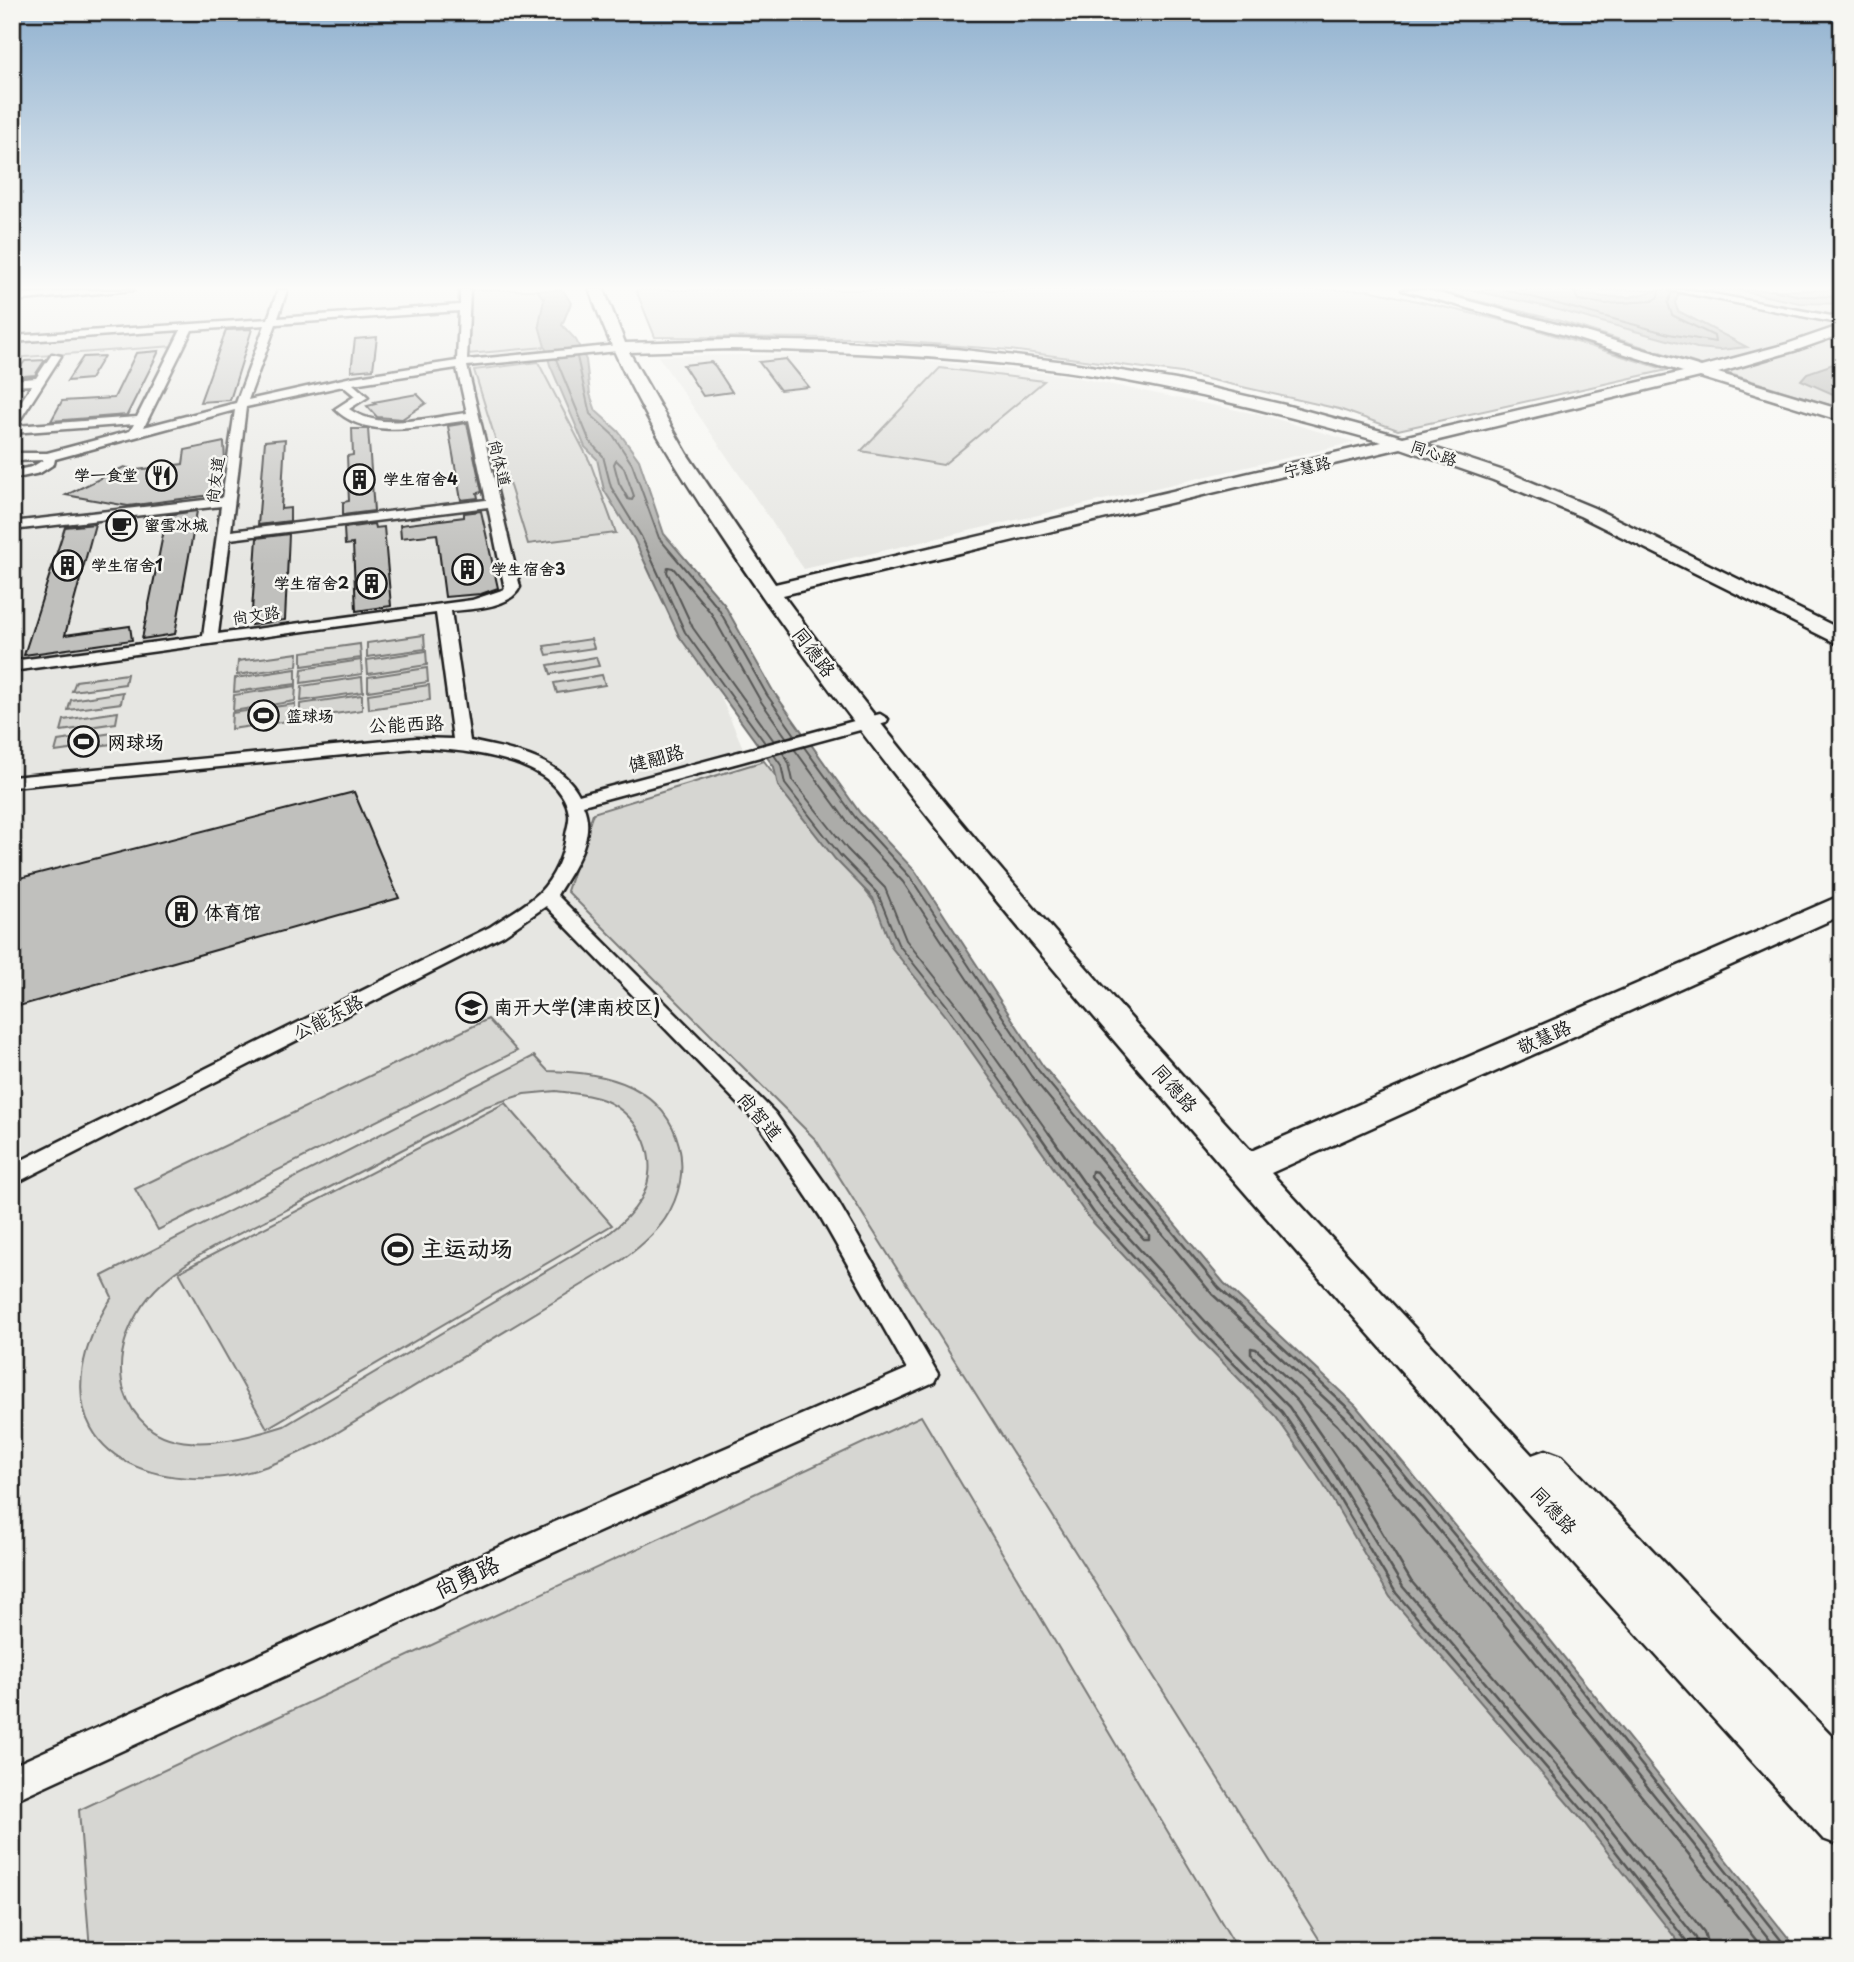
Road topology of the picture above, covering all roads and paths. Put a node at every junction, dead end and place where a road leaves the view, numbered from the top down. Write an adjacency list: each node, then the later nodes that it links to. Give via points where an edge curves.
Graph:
1 (39, 382): 15 (street)
2 (161, 382): 14 (street)
3 (250, 382): 11 (street, 尚友道)
4 (362, 382): 10 (street)
5 (466, 382): 13 (street, 尚体道)
6 (641, 382): 27 (main road, 同德路, via 672,443)
7 (1138, 382): 18 (main road, 同心路)
8 (1688, 382): 18 (main road, 宁慧路)
9 (1737, 382): 12 (main road)
10 (347, 384): 11 (street); 13 (street, via 362,397 341,409 371,423)
11 (241, 407): 17 (street); 22 (street, 尚友道)
12 (1842, 414)
13 (473, 415): 23 (street, 尚体道)
14 (142, 420): 16 (street); 17 (street)
15 (12, 424)
16 (12, 430)
17 (134, 436): 20 (street)
18 (1410, 447): 27 (main road, 宁慧路); 30 (main road, 同心路, via 1502,477 1594,516); 31 (main road, 同心路, via 1562,509)
19 (12, 457): 20 (street)
20 (48, 459): 21 (street, via 36,470)
21 (12, 475)
22 (228, 502): 24 (street); 25 (street, 尚友道)
23 (494, 503): 25 (street); 26 (street, 尚体道, via 513,587)
24 (12, 526)
25 (223, 536): 29 (street, 尚友道)
26 (504, 596): 28 (street, 尚文路)
27 (779, 596): 33 (main road, 同德路)
28 (443, 608): 29 (street, 尚文路); 34 (street)
29 (210, 639): 32 (street, 尚文路)
30 (1842, 639)
31 (1842, 648)
32 (12, 666)
33 (869, 715): 36 (street, 健翮路); 40 (main road, 同德路, via 987,872)
34 (462, 744): 35 (street, 公能西路, via 369,746); 36 (street, 公能西路, via 536,765)
35 (12, 782)
36 (570, 797): 37 (street, 公能东路, via 578,814 573,855)
37 (547, 895): 41 (street, 公能东路, via 497,931); 42 (street, 尚智道, via 767,1119 828,1209)
38 (1842, 904): 40 (main road, 敬慧路)
39 (1842, 925): 40 (main road, 敬慧路)
40 (1261, 1174): 44 (main road, 同德路); 45 (main road, 同德路, via 1548,1504)
41 (12, 1176)
42 (924, 1374): 43 (street, 尚勇路)
43 (12, 1784)
44 (1842, 1785)
45 (1842, 1820)

